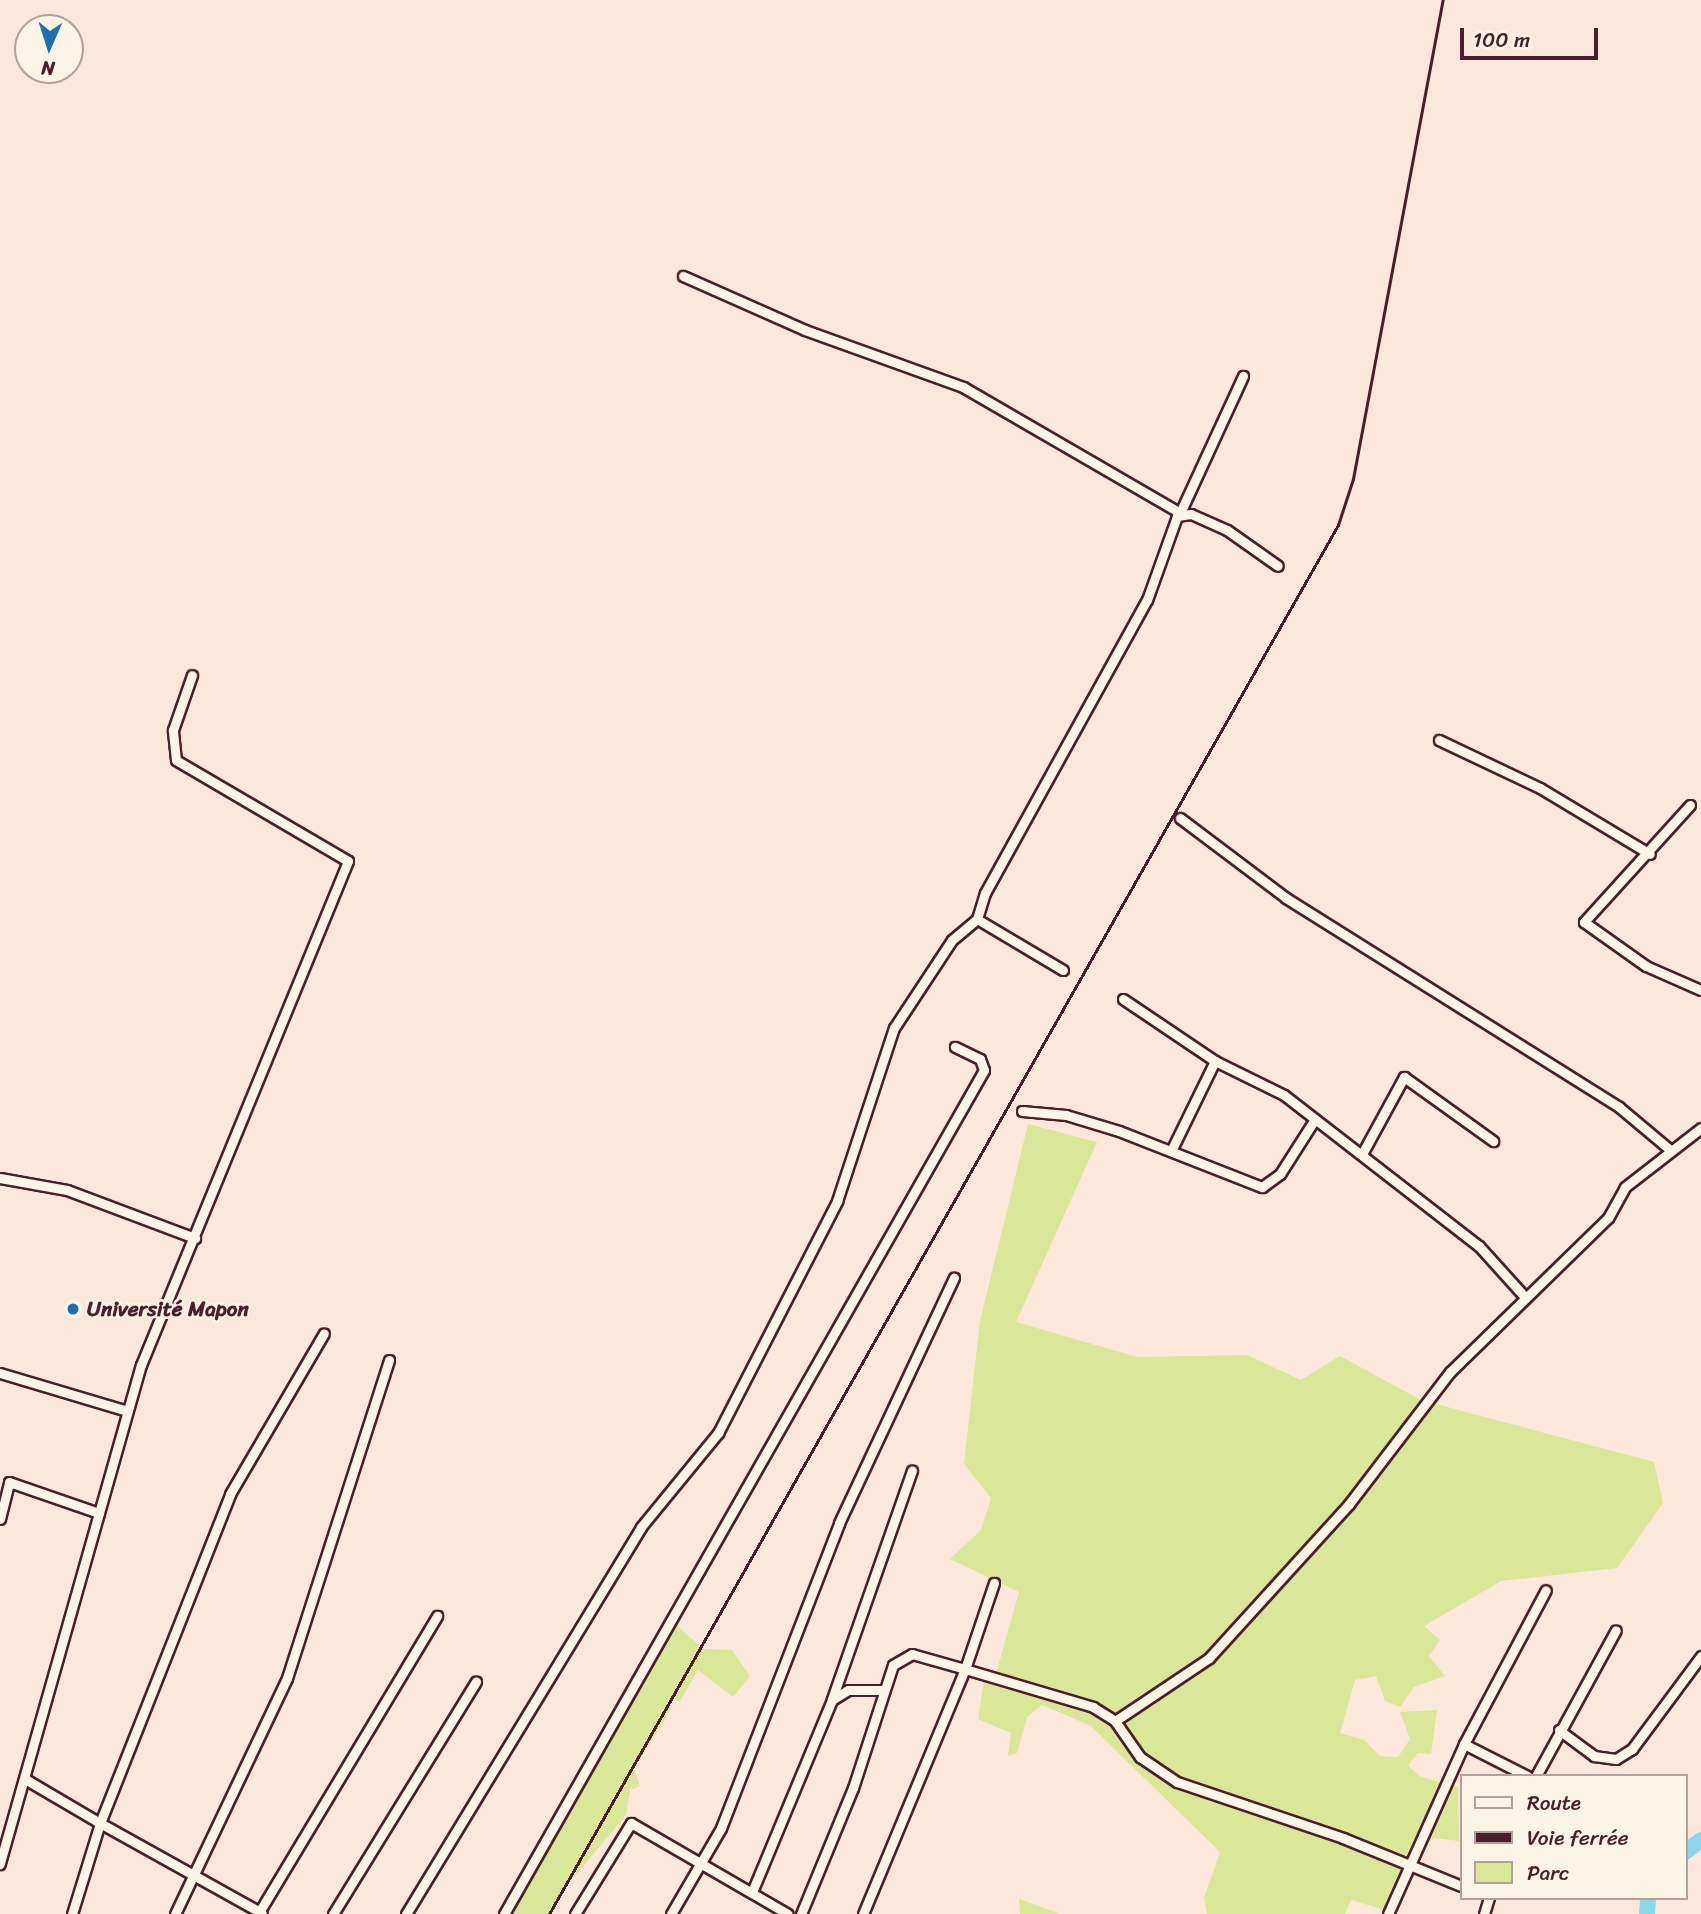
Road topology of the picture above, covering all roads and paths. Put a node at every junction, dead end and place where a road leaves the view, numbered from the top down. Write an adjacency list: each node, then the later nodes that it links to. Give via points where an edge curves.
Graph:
1 (683, 276): 3 (street, via 805,330 963,387)
2 (1243, 376): 3 (street)
3 (1180, 513): 4 (street, via 1227,530); 10 (street, via 1147,600 985,893)
4 (1278, 566)
5 (192, 675): 24 (street, via 173,730 176,760 348,861)
6 (1439, 740): 9 (street, via 1540,788)
7 (1690, 805): 9 (street)
8 (1180, 818): 21 (street, via 1286,898 1619,1107)
9 (1650, 854): 12 (street, via 1584,922 1646,966)
10 (977, 919): 11 (street); 61 (street, via 952,940 900,1016 838,1201 718,1433 642,1527)
11 (1063, 970)
12 (1701, 990)
13 (1123, 999): 15 (street)
14 (955, 1047): 62 (street, via 980,1059 985,1070)
15 (1215, 1060): 17 (street, via 1284,1095); 20 (street)
16 (1022, 1111): 20 (street, via 1066,1115)
17 (1315, 1119): 20 (street, via 1265,1187); 22 (street)
18 (1701, 1128): 21 (street)
19 (1493, 1141): 22 (street, via 1404,1077)
20 (1172, 1149)
21 (1669, 1149): 26 (street, via 1625,1187 1608,1218)
22 (1362, 1154): 26 (street, via 1486,1251)
23 (0, 1178): 24 (street, via 67,1190)
24 (195, 1238): 30 (street)
25 (954, 1278): 51 (street, via 839,1522)
26 (1525, 1297): 44 (street, via 1450,1372 1349,1504 1209,1658)
27 (324, 1333): 50 (street, via 230,1494)
28 (389, 1360): 54 (street, via 287,1678)
29 (0, 1373): 30 (street)
30 (124, 1410): 33 (street)
31 (912, 1471): 43 (street)
32 (5, 1480): 33 (street); 34 (street)
33 (99, 1513): 49 (street)
34 (0, 1518)
35 (994, 1583): 40 (street)
36 (1546, 1590): 46 (street)
37 (437, 1616): 57 (street)
38 (1616, 1630): 45 (street)
39 (1701, 1656): 45 (street, via 1632,1749 1616,1759 1594,1756)
40 (965, 1669): 42 (street, via 907,1654 893,1665); 44 (street, via 1093,1707); 67 (street)
41 (476, 1682): 60 (street)
42 (883, 1690): 43 (street, via 848,1690); 66 (street, via 853,1787)
43 (832, 1700): 56 (street)
44 (1115, 1721): 53 (street, via 1140,1757 1177,1782 1343,1838)
45 (1559, 1730): 48 (street)
46 (1464, 1744): 47 (street); 53 (street)
47 (1523, 1774)
48 (1537, 1774)
49 (25, 1780): 50 (street); 52 (street)
50 (100, 1823): 54 (street); 58 (street)
51 (703, 1862): 56 (street); 63 (street, via 631,1822); 64 (street)
52 (0, 1864)
53 (1408, 1869): 55 (street); 68 (street)
54 (193, 1877): 57 (street); 59 (street)
55 (1460, 1886)
56 (752, 1892): 65 (street)
57 (260, 1913)
58 (72, 1914)
59 (175, 1914)
60 (333, 1914)
61 (406, 1914)
62 (504, 1914)
63 (575, 1914)
64 (671, 1914)
65 (788, 1914)
66 (801, 1914)
67 (863, 1914)
68 (1388, 1914)

